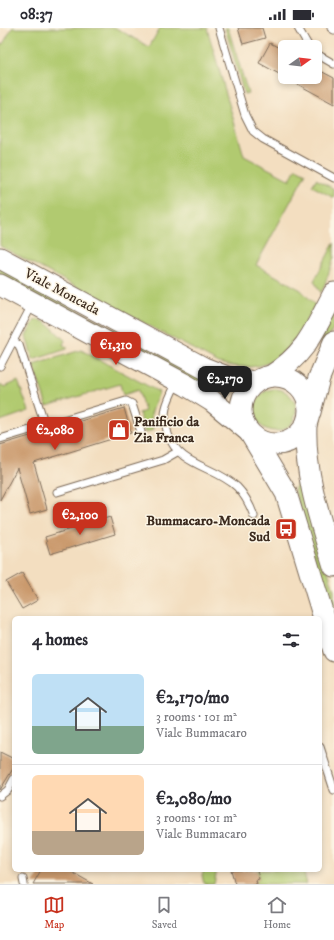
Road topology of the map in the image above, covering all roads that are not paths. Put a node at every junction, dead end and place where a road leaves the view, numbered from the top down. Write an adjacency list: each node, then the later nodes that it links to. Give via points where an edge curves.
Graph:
1 (219, 28): 8 (lane, via 245,115 253,131)
2 (298, 28): 5 (lane)
3 (331, 28): 4 (lane)
4 (334, 30)
5 (305, 40)
6 (322, 57): 7 (lane)
7 (334, 64)
8 (334, 178)
9 (0, 258): 17 (main road, Viale Moncada)
10 (0, 286): 12 (main road)
11 (334, 293): 13 (main road)
12 (33, 303): 14 (lane); 19 (main road)
13 (312, 335): 15 (main road, via 313,344 317,349 326,350); 18 (main road, via 297,356)
14 (13, 340): 16 (lane); 22 (lane, via 19,345)
15 (332, 345): 21 (main road, via 319,378)
16 (0, 366)
17 (204, 368): 18 (main road, Viale Moncada, via 232,379); 20 (main road, via 207,385)
18 (263, 379): 21 (main road, via 289,379 303,390 308,403); 24 (main road, via 244,395 241,404 240,412)
19 (178, 380): 20 (main road); 26 (lane, via 164,409 170,440)
20 (197, 391): 24 (main road)
21 (307, 421): 24 (main road, via 294,439 277,444 268,444); 27 (main road)
22 (45, 425): 23 (lane, via 129,401); 25 (lane)
23 (140, 432)
24 (249, 433): 29 (main road)
25 (0, 439)
26 (177, 452): 28 (lane, via 163,460); 30 (lane, via 236,486 244,495)
27 (309, 480): 29 (main road, via 304,476 294,475 288,481); 31 (main road)
28 (57, 492)
29 (286, 493): 32 (main road)
30 (254, 516)
31 (334, 566)
32 (334, 651)
33 (322, 753): 35 (lane)
34 (12, 783): 36 (lane)
35 (334, 790)
36 (0, 796)

